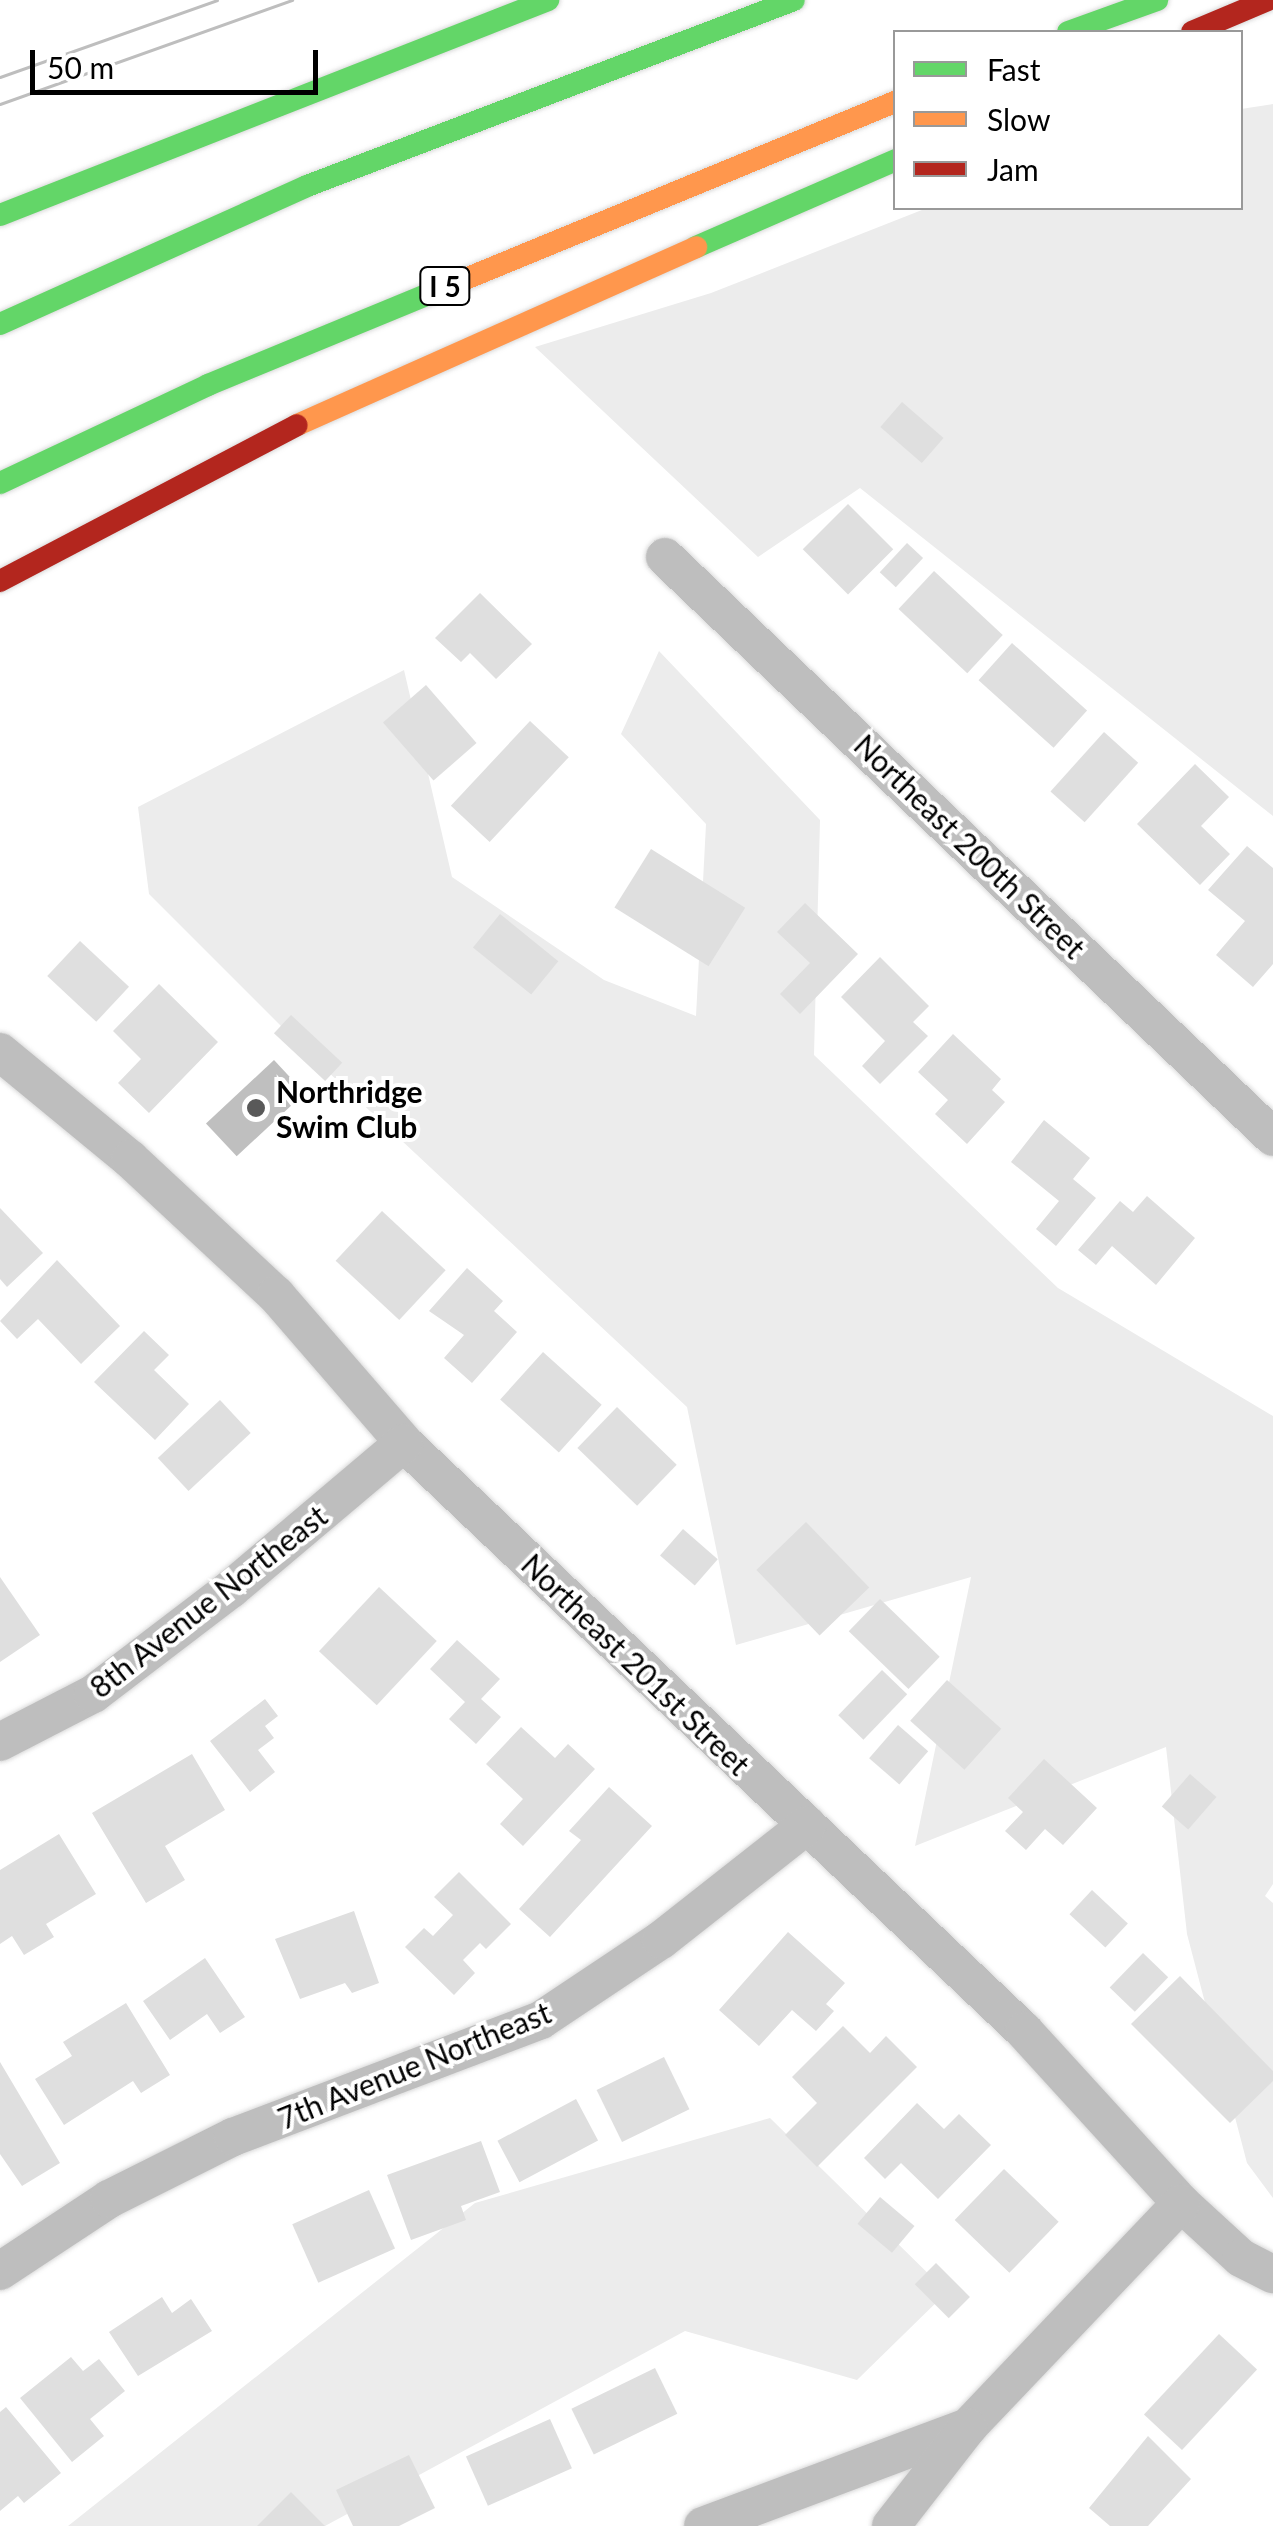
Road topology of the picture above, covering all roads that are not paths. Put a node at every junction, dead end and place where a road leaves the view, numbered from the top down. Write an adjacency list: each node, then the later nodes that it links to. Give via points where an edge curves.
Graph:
1 (548, 0): 9 (highway)
2 (794, 0): 12 (highway, via 307,186)
3 (1157, 0): 5 (highway)
4 (1268, 0): 6 (highway)
5 (1074, 30)
6 (1197, 30)
7 (893, 103): 13 (highway, I 5, via 208,385)
8 (893, 161): 15 (highway, via 339,403)
9 (73, 192): 10 (highway); 11 (highway)
10 (0, 215)
11 (0, 228)
12 (0, 324)
13 (0, 483)
14 (665, 557): 17 (street, Northeast 200th Street)
15 (0, 581)
16 (0, 1052): 18 (street, Northeast 201st Street, via 130,1159 276,1295)
17 (1273, 1136)
18 (404, 1442): 19 (street, 8th Avenue Northeast, via 232,1589 93,1694); 20 (street, Northeast 201st Street)
19 (0, 1742)
20 (807, 1826): 21 (street, Northeast 201st Street, via 1024,2031); 22 (street, 7th Avenue Northeast, via 661,1940 541,2020 233,2138 109,2199)
21 (1181, 2202): 23 (street, Northeast 201st Street, via 1241,2258); 24 (street)
22 (0, 2271)
23 (1273, 2274)
24 (968, 2428): 25 (street); 26 (street)
25 (702, 2526)
26 (892, 2526)

